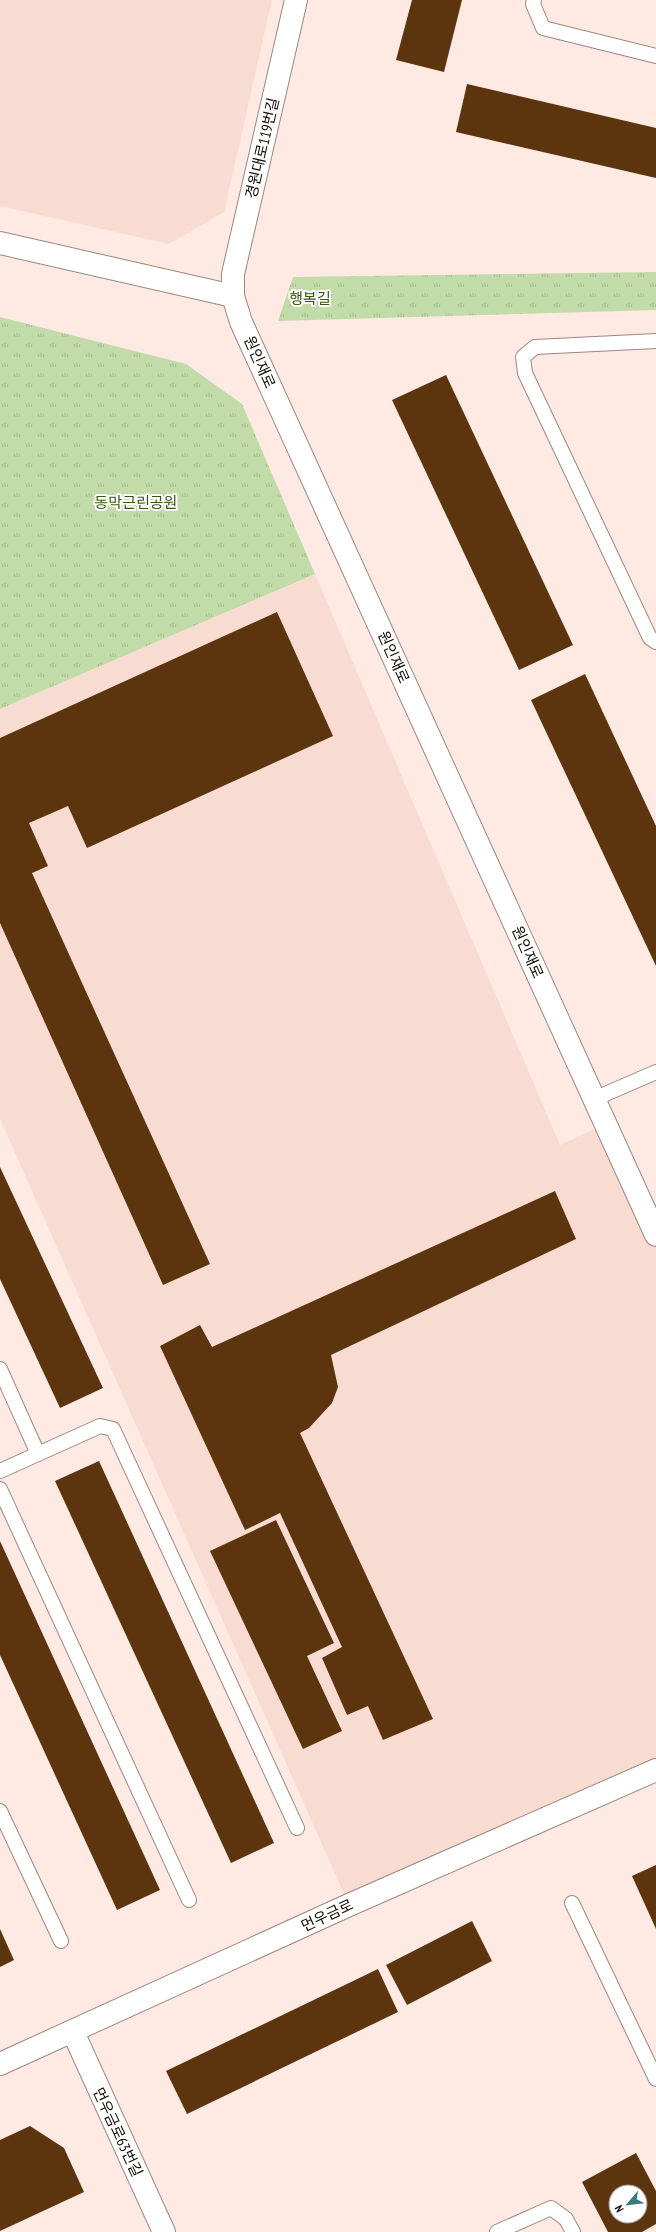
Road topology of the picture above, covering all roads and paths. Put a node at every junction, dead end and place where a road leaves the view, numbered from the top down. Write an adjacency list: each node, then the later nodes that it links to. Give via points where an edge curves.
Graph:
1 (296, 0): 5 (main road, 경원대로119번길, via 233,274)
2 (534, 0): 3 (lane, via 533,4 543,28)
3 (656, 56)
4 (0, 244): 5 (main road)
5 (233, 296): 9 (main road, 원인재로, via 245,329)
6 (656, 341): 7 (lane, via 535,347 523,357 524,373 650,638)
7 (656, 642)
8 (656, 1072): 9 (lane)
9 (594, 1099): 10 (main road, 원인재로)
10 (656, 1234)
11 (0, 1369): 12 (lane)
12 (38, 1454): 13 (lane); 17 (lane, via 100,1426 113,1429)
13 (0, 1472)
14 (0, 1489): 18 (lane)
15 (656, 1770): 21 (main road, 먼우금로, via 349,1905)
16 (0, 1811): 20 (lane)
17 (297, 1828)
18 (189, 1900)
19 (572, 1903): 23 (lane)
20 (61, 1942)
21 (72, 2032): 22 (main road, 먼우금로); 24 (main road, 먼우금로63번길)
22 (0, 2064)
23 (656, 2078)
24 (164, 2232)
25 (497, 2232): 26 (lane, via 551,2208 566,2219)
26 (573, 2232)

